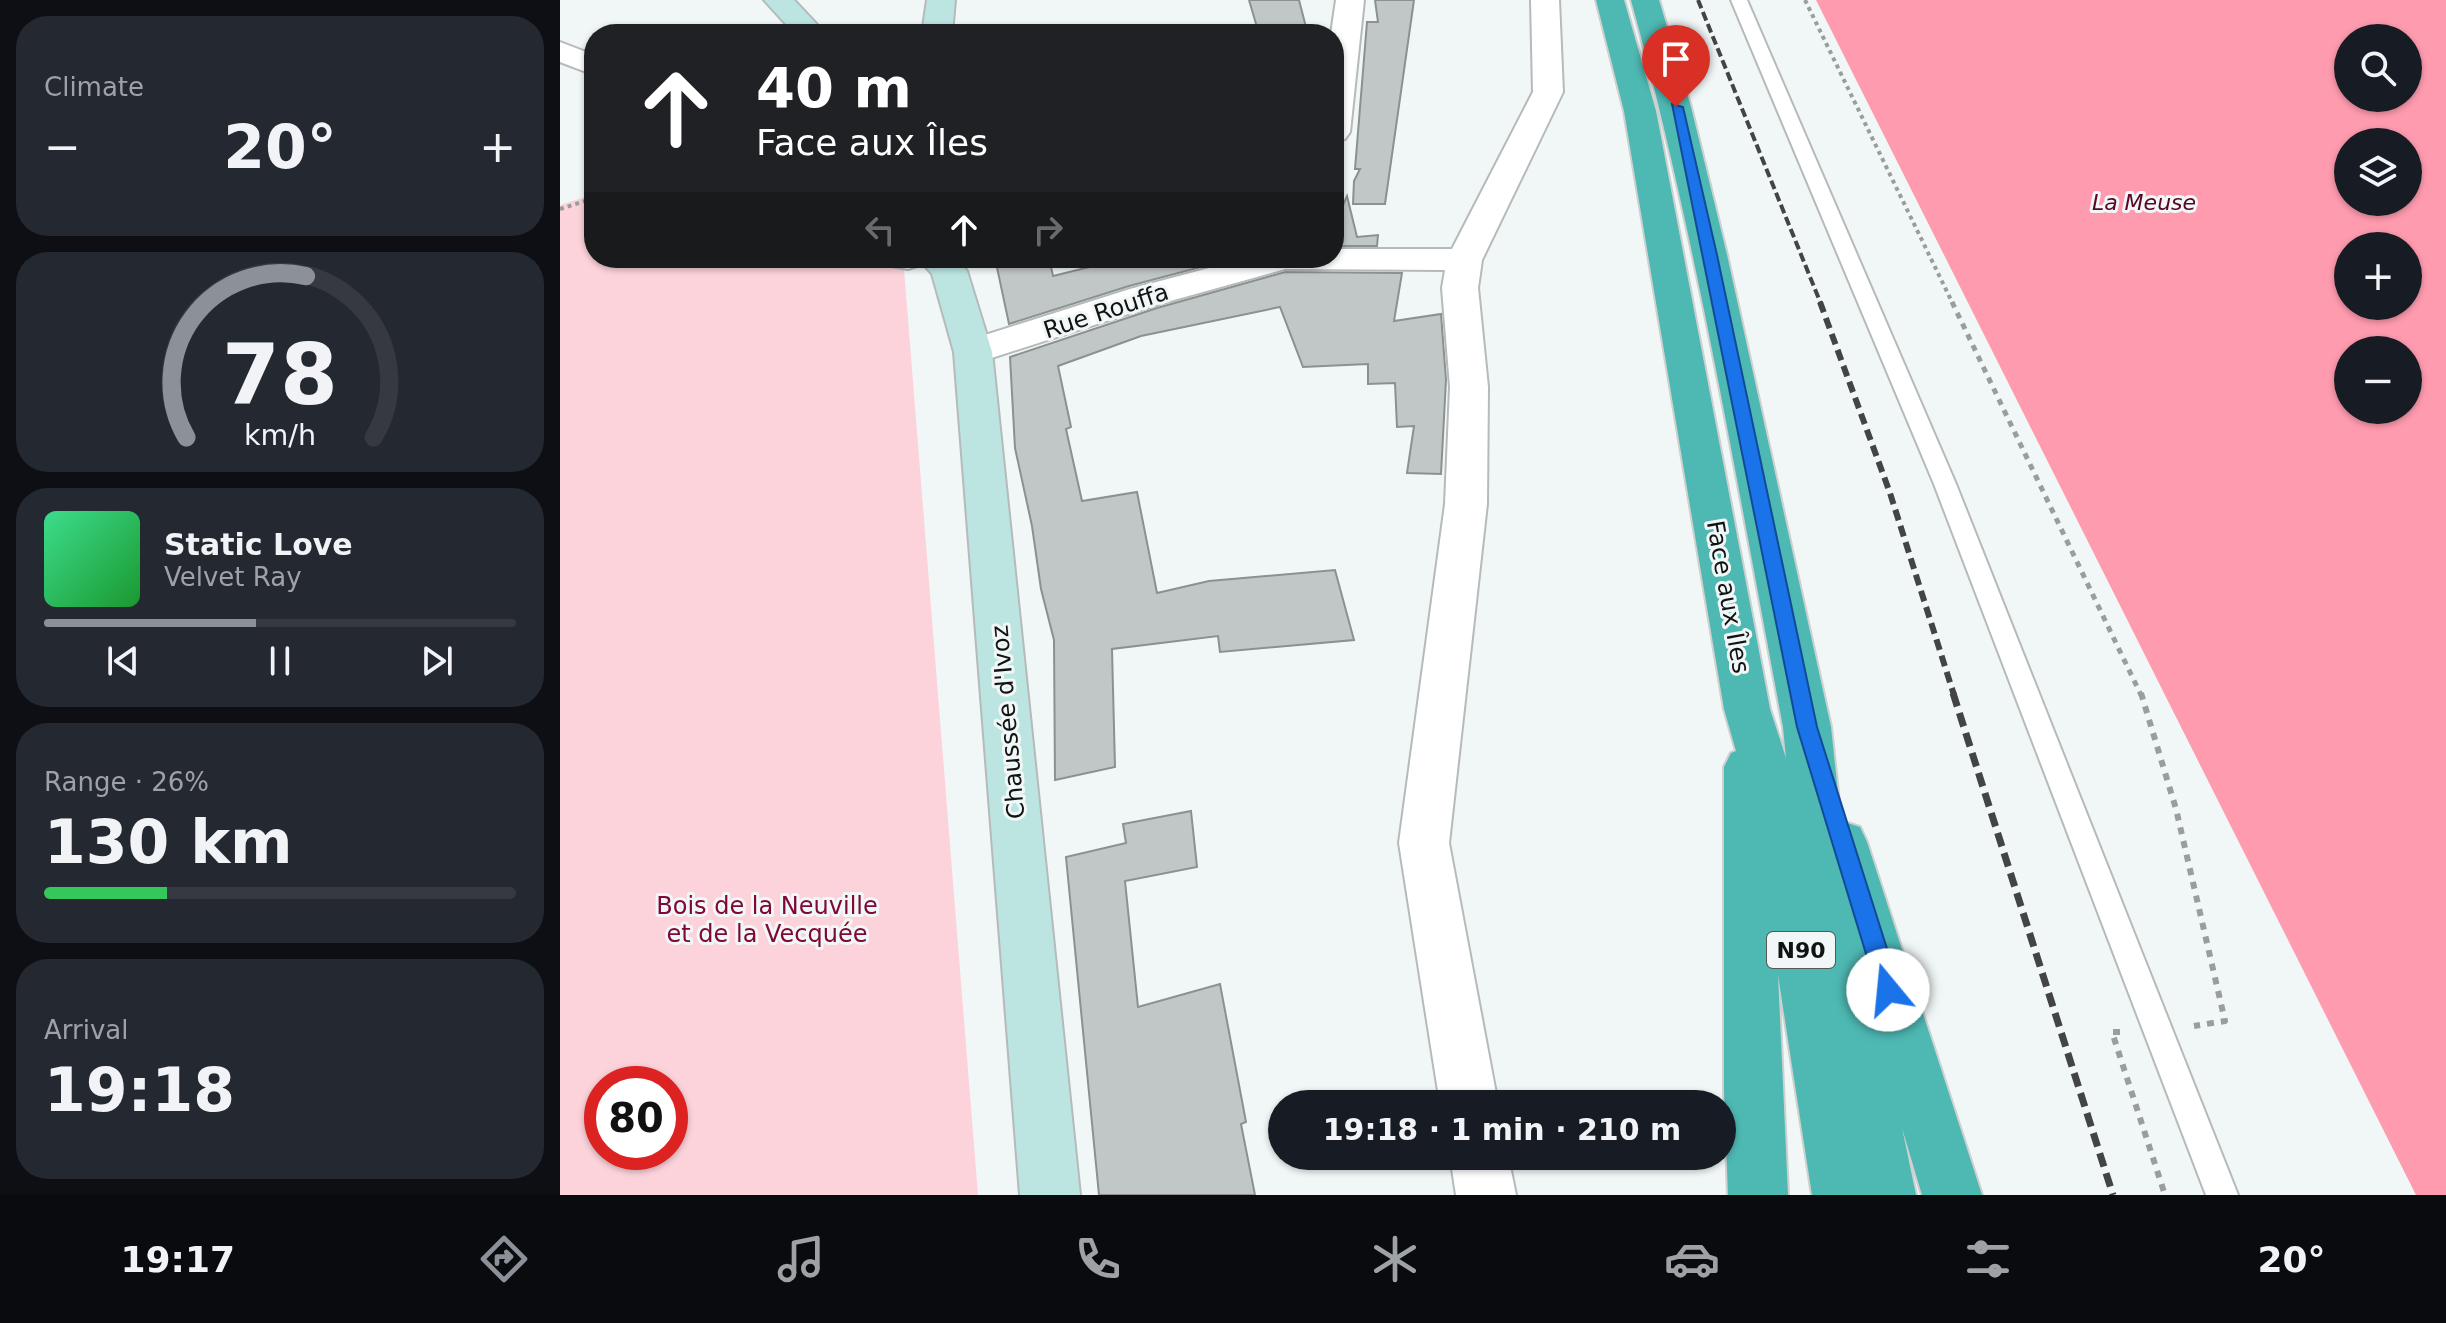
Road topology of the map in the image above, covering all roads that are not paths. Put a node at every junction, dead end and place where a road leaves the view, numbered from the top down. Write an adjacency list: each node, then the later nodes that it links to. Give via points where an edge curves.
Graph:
1 (778, 0): 8 (main road)
2 (941, 0): 9 (main road)
3 (1350, 0): 10 (street)
4 (1545, 0): 14 (street, via 1548,92)
5 (1610, 0): 18 (highway, Face aux Îles / N90, via 1663,227)
6 (1645, 0): 19 (highway, Face aux Îles / N90, via 1710,255)
7 (1739, 0): 28 (lane, via 1945,484)
8 (801, 24)
9 (938, 24)
10 (1344, 50)
11 (560, 51): 12 (street)
12 (584, 62)
13 (1344, 259): 14 (street, Rue Rouffa)
14 (1464, 260): 20 (street, via 1460,288 1469,387 1466,504 1424,843)
15 (946, 268): 17 (main road, Chaussée d'Ivoz)
16 (1249, 268): 17 (street, Rue Rouffa)
17 (973, 352): 22 (main road, Chaussée d'Ivoz)
18 (1747, 709): 24 (highway); 25 (highway, Face aux Îles / N90, via 1778,812)
19 (1807, 727): 26 (highway, Face aux Îles / N90, via 1818,844); 27 (highway)
20 (1467, 1090)
21 (1482, 1170): 23 (street)
22 (1050, 1195)
23 (1486, 1195)
24 (1758, 1195)
25 (1842, 1195)
26 (1886, 1195)
27 (1952, 1195)
28 (2222, 1195)

